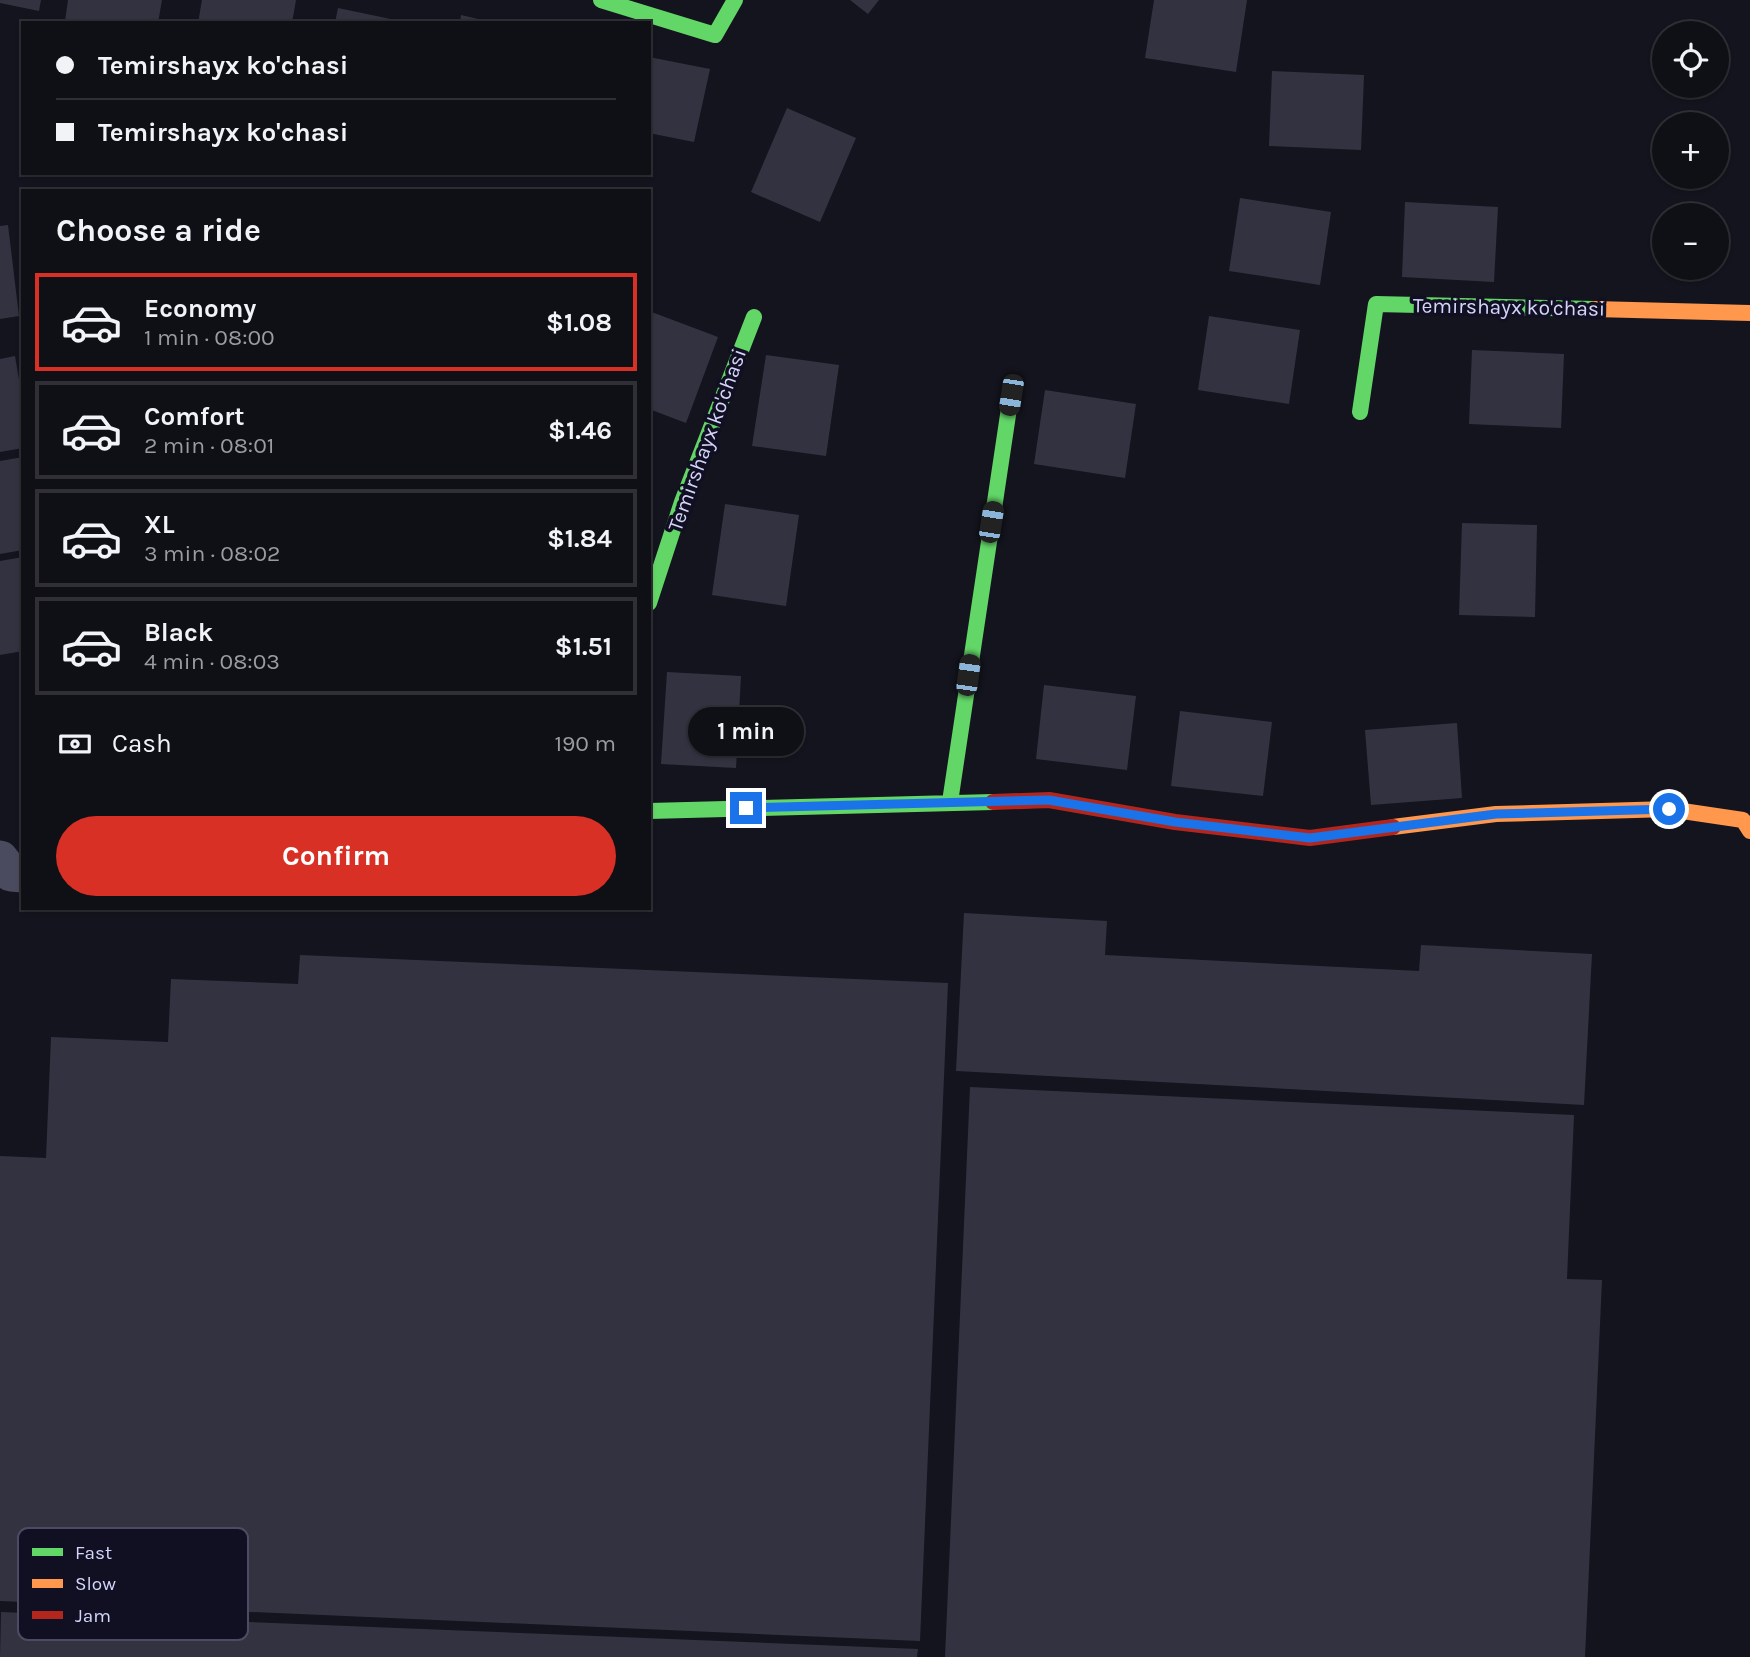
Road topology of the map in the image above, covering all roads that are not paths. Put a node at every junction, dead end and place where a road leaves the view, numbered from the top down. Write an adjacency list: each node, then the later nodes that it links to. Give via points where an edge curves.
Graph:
1 (601, 0): 2 (street, via 716,35)
2 (734, 0)
3 (1750, 313): 6 (street, Temirshayx ko'chasi, via 1376,304)
4 (754, 317): 7 (street, Temirshayx ko'chasi, via 682,502)
5 (1011, 395): 8 (street)
6 (1360, 412)
7 (651, 597)
8 (950, 802): 9 (street); 10 (street, via 1049,800 1175,822 1310,838 1496,814 1669,809 1742,820)
9 (651, 811)
10 (1750, 831)
11 (0, 859): 12 (street, via 10,873)
12 (21, 874)

